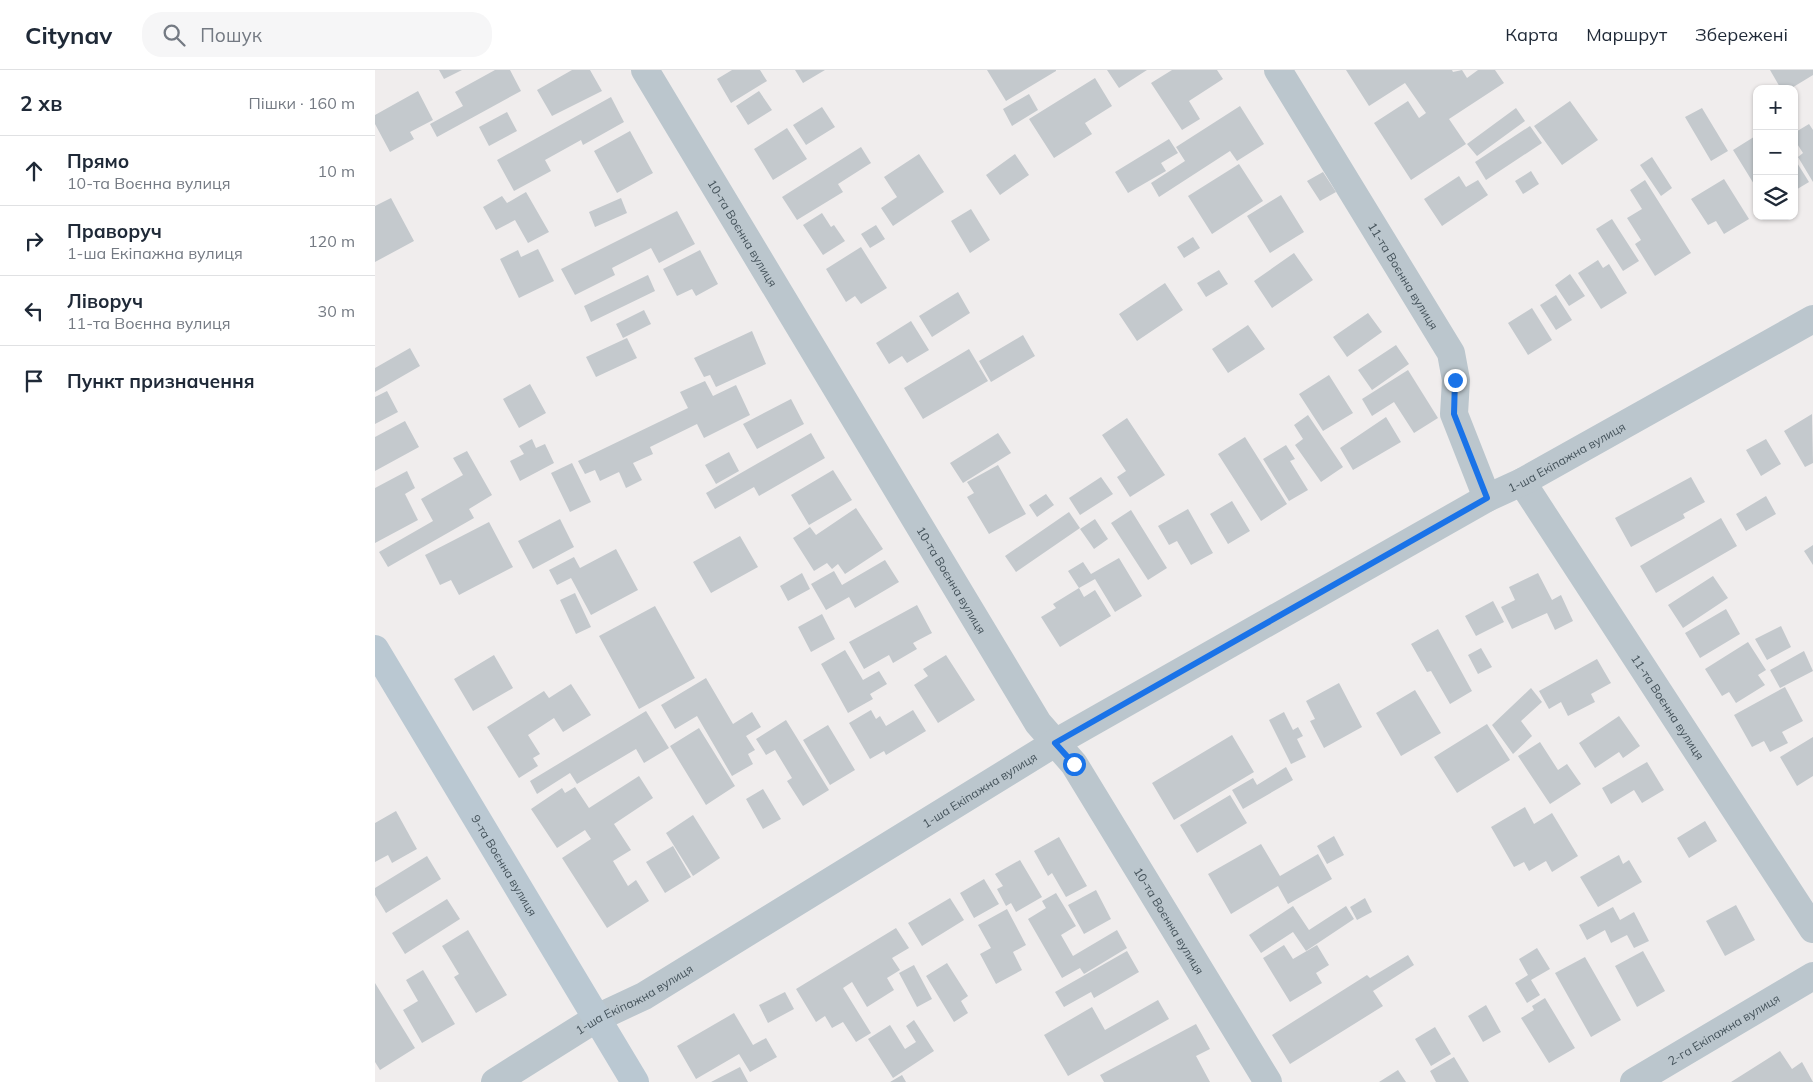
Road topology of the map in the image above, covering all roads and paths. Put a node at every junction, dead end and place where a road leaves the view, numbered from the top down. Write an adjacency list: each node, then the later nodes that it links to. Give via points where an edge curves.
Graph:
1 (645, 70): 7 (street, 10-та Воєнна вулиця, via 1038,723)
2 (1278, 70): 5 (street, 11-та Воєнна вулиця, via 1451,353 1455,380 1454,414)
3 (1813, 319): 4 (street, 1-ша Екіпажна вулиця)
4 (1522, 482): 5 (street, 1-ша Екіпажна вулиця); 8 (street, 11-та Воєнна вулиця)
5 (1487, 498): 7 (street, 1-ша Екіпажна вулиця)
6 (375, 649): 10 (street, 9-та Воєнна вулиця)
7 (1055, 743): 10 (street, 1-ша Екіпажна вулиця, via 644,996); 13 (street, 10-та Воєнна вулиця, via 1074,764)
8 (1813, 930)
9 (1813, 976): 14 (street, 2-га Екіпажна вулиця)
10 (597, 1018): 11 (street, 1-ша Екіпажна вулиця); 12 (street, 9-та Воєнна вулиця)
11 (495, 1082)
12 (635, 1082)
13 (1268, 1082)
14 (1634, 1082)

